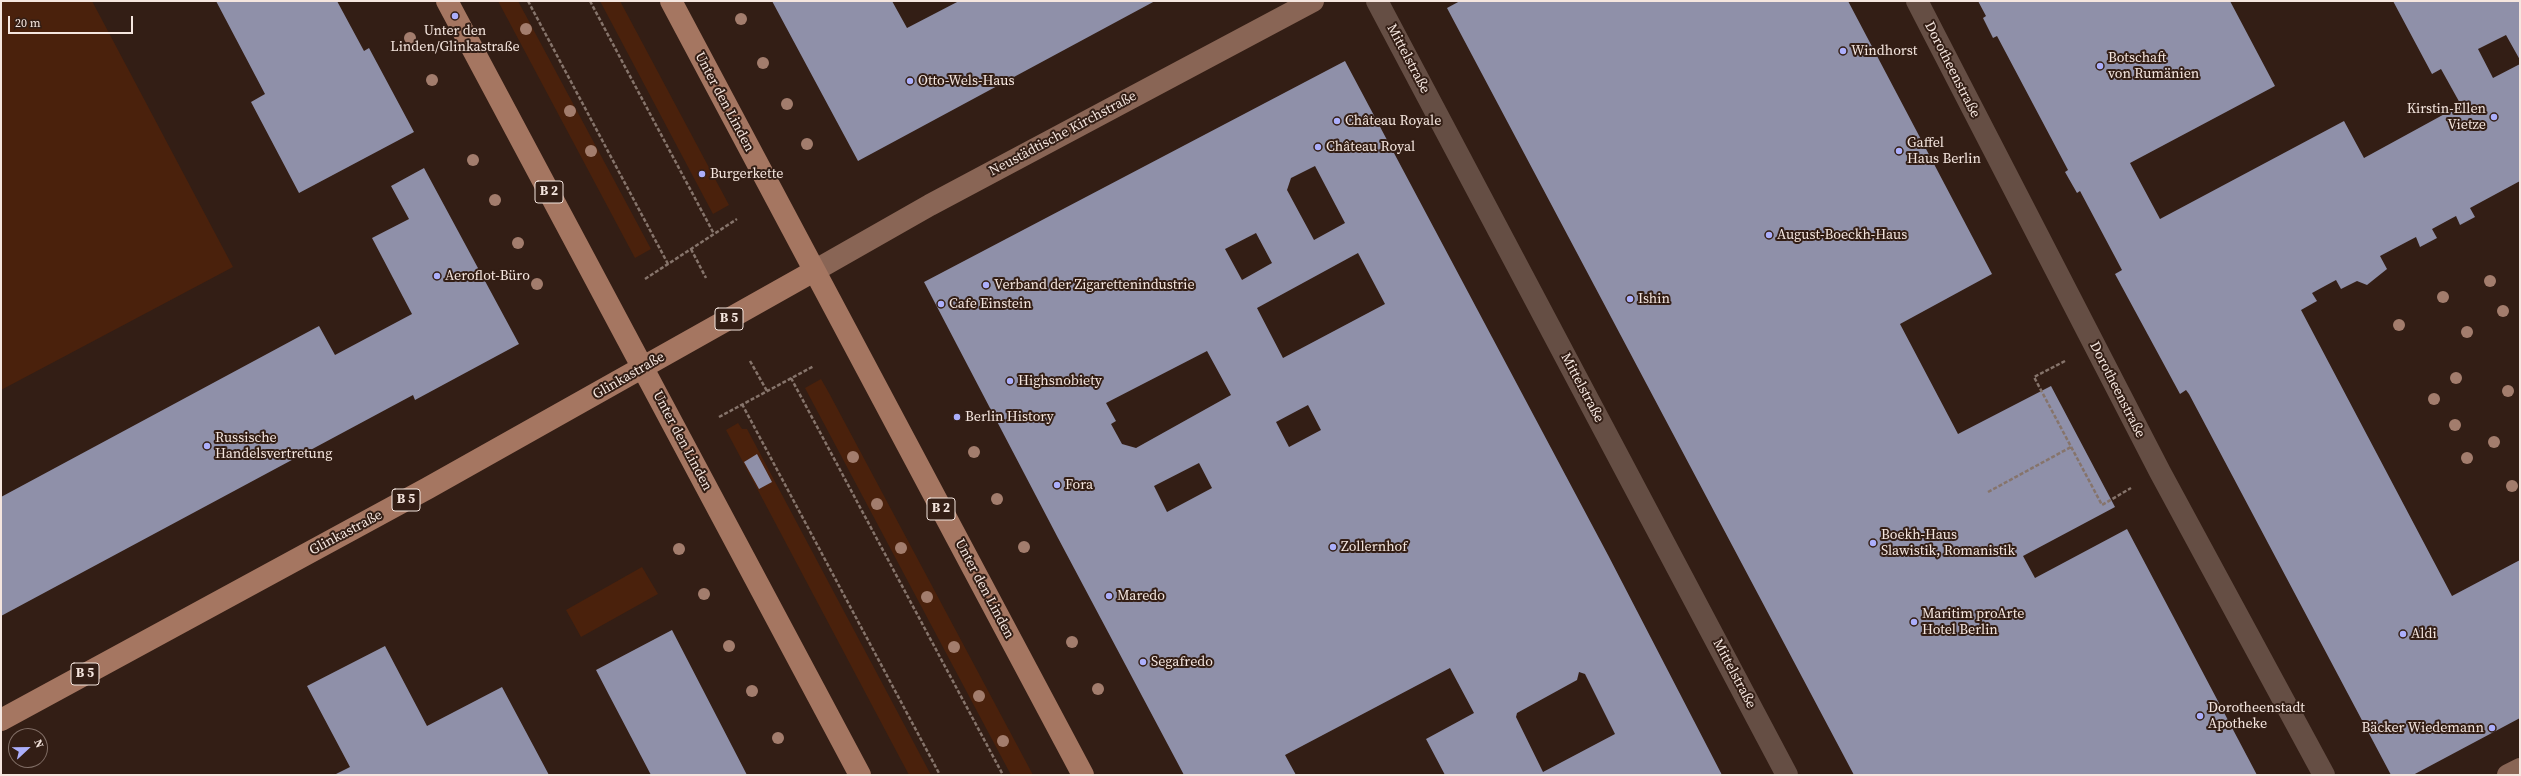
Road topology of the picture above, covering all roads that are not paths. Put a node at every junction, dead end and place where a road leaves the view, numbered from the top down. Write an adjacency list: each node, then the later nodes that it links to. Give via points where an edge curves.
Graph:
1 (447, 1): 7 (main road, Unter den Linden / B 2)
2 (671, 1): 6 (main road, Unter den Linden / B 2)
3 (1313, 1): 6 (street, Neustädtische Kirchstraße, via 937,201)
4 (1377, 1): 12 (street, Mittelstraße)
5 (1917, 1): 13 (street, Dorotheenstraße, via 2160,472)
6 (814, 271): 7 (main road, Glinkastraße / B 5); 11 (main road, Unter den Linden / B 2)
7 (643, 368): 8 (main road, Glinkastraße / B 5, via 435,485); 10 (main road, Unter den Linden / B 2)
8 (1, 720)
9 (2520, 769): 14 (street)
10 (860, 775)
11 (1083, 775)
12 (1787, 775)
13 (2324, 775)
14 (2508, 775)

